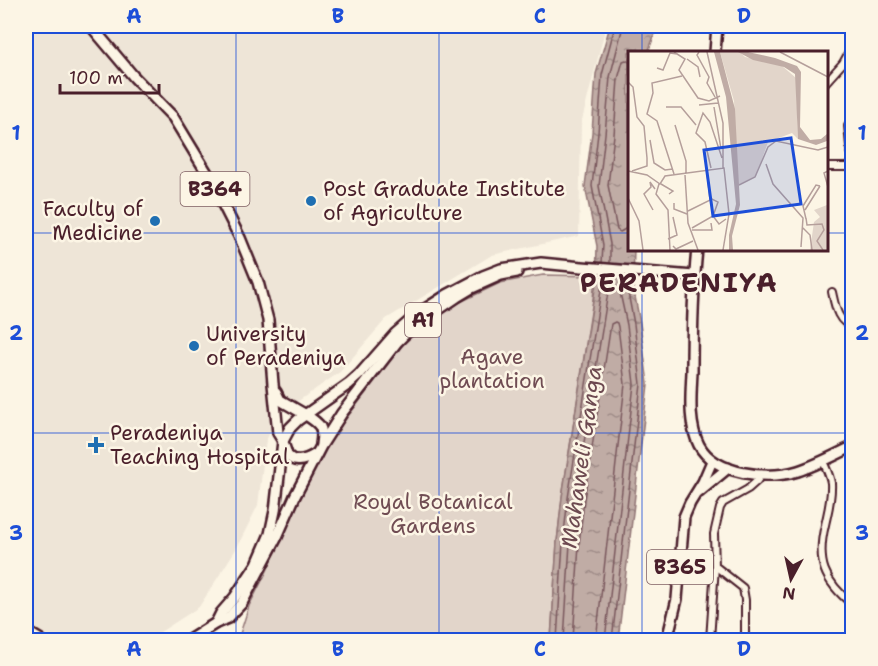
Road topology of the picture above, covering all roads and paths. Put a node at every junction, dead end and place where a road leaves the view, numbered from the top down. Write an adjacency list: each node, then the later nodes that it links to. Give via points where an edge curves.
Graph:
1 (91, 26): 16 (main road, B364, via 173,117 207,173 258,282 268,320)
2 (717, 26): 4 (main road)
3 (723, 26): 4 (street)
4 (716, 38): 6 (main road)
5 (852, 47): 7 (street)
6 (716, 51)
7 (827, 80)
8 (848, 126): 10 (street)
9 (827, 167): 10 (street)
10 (852, 167)
11 (696, 250): 13 (main road)
12 (582, 267): 13 (main road, A1); 17 (main road, A1, via 541,262 501,269 468,283 419,313 349,384); 20 (main road, A1, via 501,275 431,314 385,355)
13 (694, 276): 21 (main road, via 694,429)
14 (832, 292): 15 (street, via 843,322)
15 (852, 326)
16 (273, 384): 17 (main road, via 280,400); 18 (main road, B364)
17 (306, 415): 18 (main road, A1, via 290,428); 20 (main road, via 320,425 323,433)
18 (283, 441): 20 (main road, via 292,459 310,458); 28 (main road, A1, via 270,534 257,564)
19 (852, 447): 22 (main road)
20 (318, 450): 28 (main road, A1, via 242,603 228,618)
21 (712, 461): 23 (main road); 25 (main road, B365)
22 (823, 461): 24 (main road, via 790,473); 27 (street, via 830,478 831,496 821,559 829,579)
23 (728, 468): 24 (main road); 25 (main road, B365)
24 (762, 474): 26 (street, via 748,489 723,502 714,534)
25 (695, 495): 32 (main road, B365, via 684,517 677,599)
26 (715, 566): 33 (street); 34 (street, via 743,588)
27 (852, 604)
28 (216, 623): 31 (main road, A1)
29 (26, 631): 30 (main road)
30 (41, 640)
31 (189, 640)
32 (667, 640)
33 (710, 640)
34 (746, 640)

